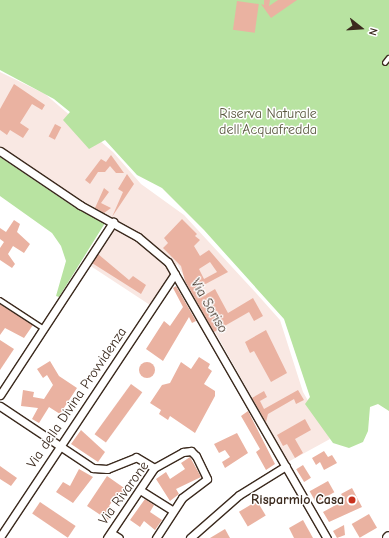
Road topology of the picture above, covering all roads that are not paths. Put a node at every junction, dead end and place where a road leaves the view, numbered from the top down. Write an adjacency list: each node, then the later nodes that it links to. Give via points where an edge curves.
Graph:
1 (389, 58): 2 (lane)
2 (385, 63)
3 (0, 151): 4 (street, Via Soriso, via 80,205)
4 (113, 222): 5 (street, Via Soriso, via 151,246); 7 (street)
5 (175, 274): 10 (street, Via della Divina Provvidenza); 11 (street, Via Soriso)
6 (0, 300): 7 (lane)
7 (43, 328): 8 (street)
8 (0, 395)
9 (0, 406): 10 (street)
10 (59, 447): 12 (street, via 96,470 107,469 136,457); 16 (street, Via della Divina Provvidenza)
11 (286, 466): 19 (street, via 235,498); 20 (street, Via Soriso)
12 (154, 468): 13 (street, Via Rivarone); 14 (street, Via Rivarone, via 189,451 196,456 207,475 204,482 184,496)
13 (140, 490): 14 (street); 15 (street, Via Rivarone)
14 (173, 511): 18 (street, Via Rivarone)
15 (109, 535): 17 (street)
16 (0, 537)
17 (119, 538)
18 (156, 538)
19 (190, 538)
20 (327, 538)

